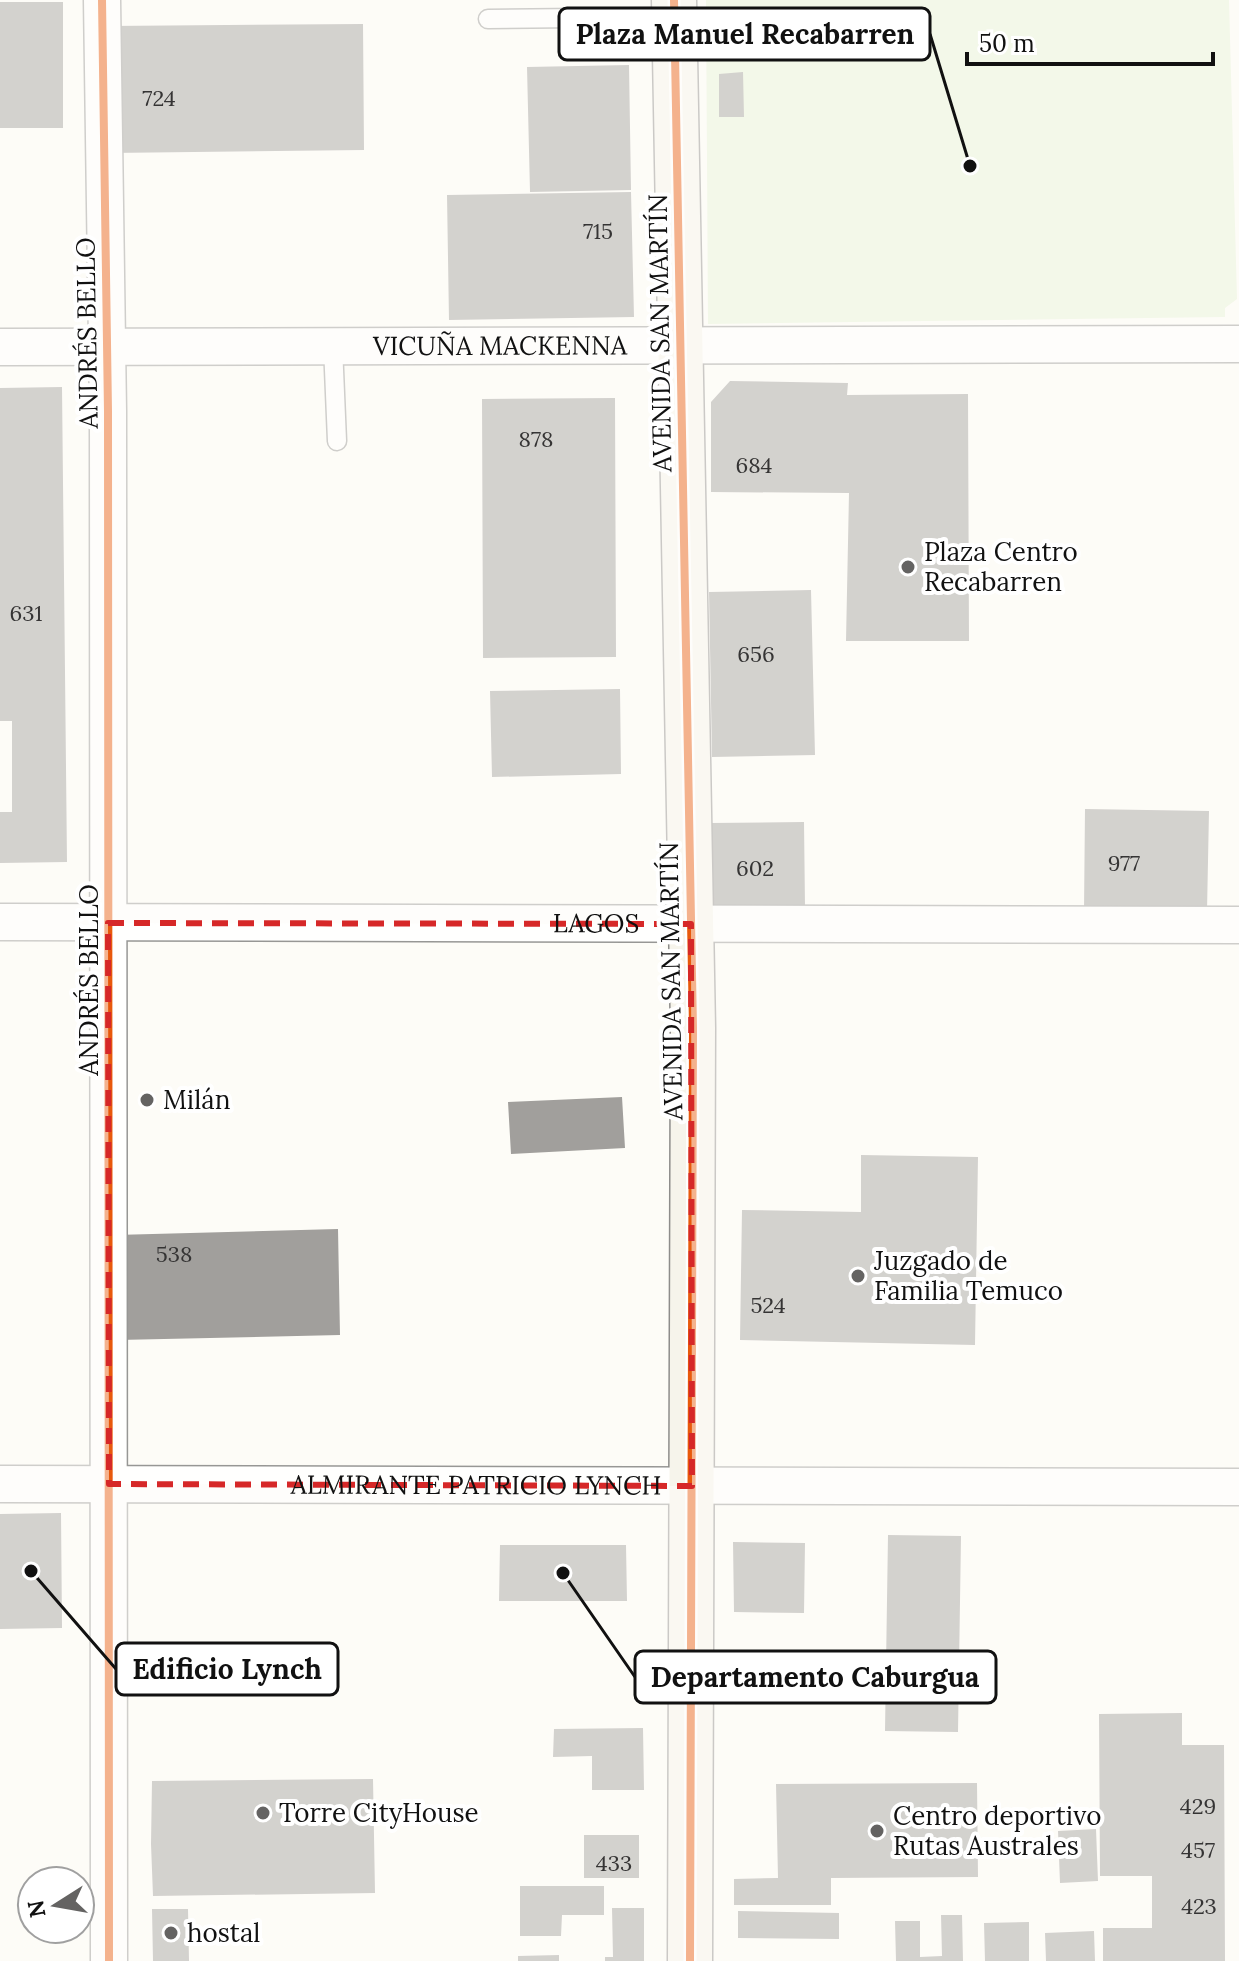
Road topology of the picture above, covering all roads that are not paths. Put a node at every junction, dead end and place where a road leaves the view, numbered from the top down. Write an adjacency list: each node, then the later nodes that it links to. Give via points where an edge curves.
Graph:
1 (102, 0): 8 (street, ANDRÉS BELLO)
2 (674, 8): 3 (lane); 6 (main road, AVENIDA SAN MARTÍN)
3 (488, 19)
4 (1239, 344): 6 (street, VICUÑA MACKENNA)
5 (333, 346): 6 (street, VICUÑA MACKENNA); 8 (street, VICUÑA MACKENNA); 9 (lane)
6 (679, 346): 12 (main road, AVENIDA SAN MARTÍN)
7 (0, 347): 8 (street, VICUÑA MACKENNA)
8 (108, 347): 11 (street, ANDRÉS BELLO)
9 (337, 441)
10 (0, 922): 11 (street, LAGOS)
11 (108, 923): 12 (street, LAGOS); 15 (street, ANDRÉS BELLO)
12 (691, 924): 13 (street, LAGOS); 16 (main road, AVENIDA SAN MARTÍN)
13 (1239, 925)
14 (0, 1484): 15 (street, ALMIRANTE PATRICIO LYNCH)
15 (109, 1484): 16 (street, ALMIRANTE PATRICIO LYNCH); 18 (street, ANDRÉS BELLO)
16 (692, 1486): 17 (street, ALMIRANTE PATRICIO LYNCH); 19 (main road, AVENIDA SAN MARTÍN)
17 (1239, 1487)
18 (109, 1961)
19 (690, 1961)

